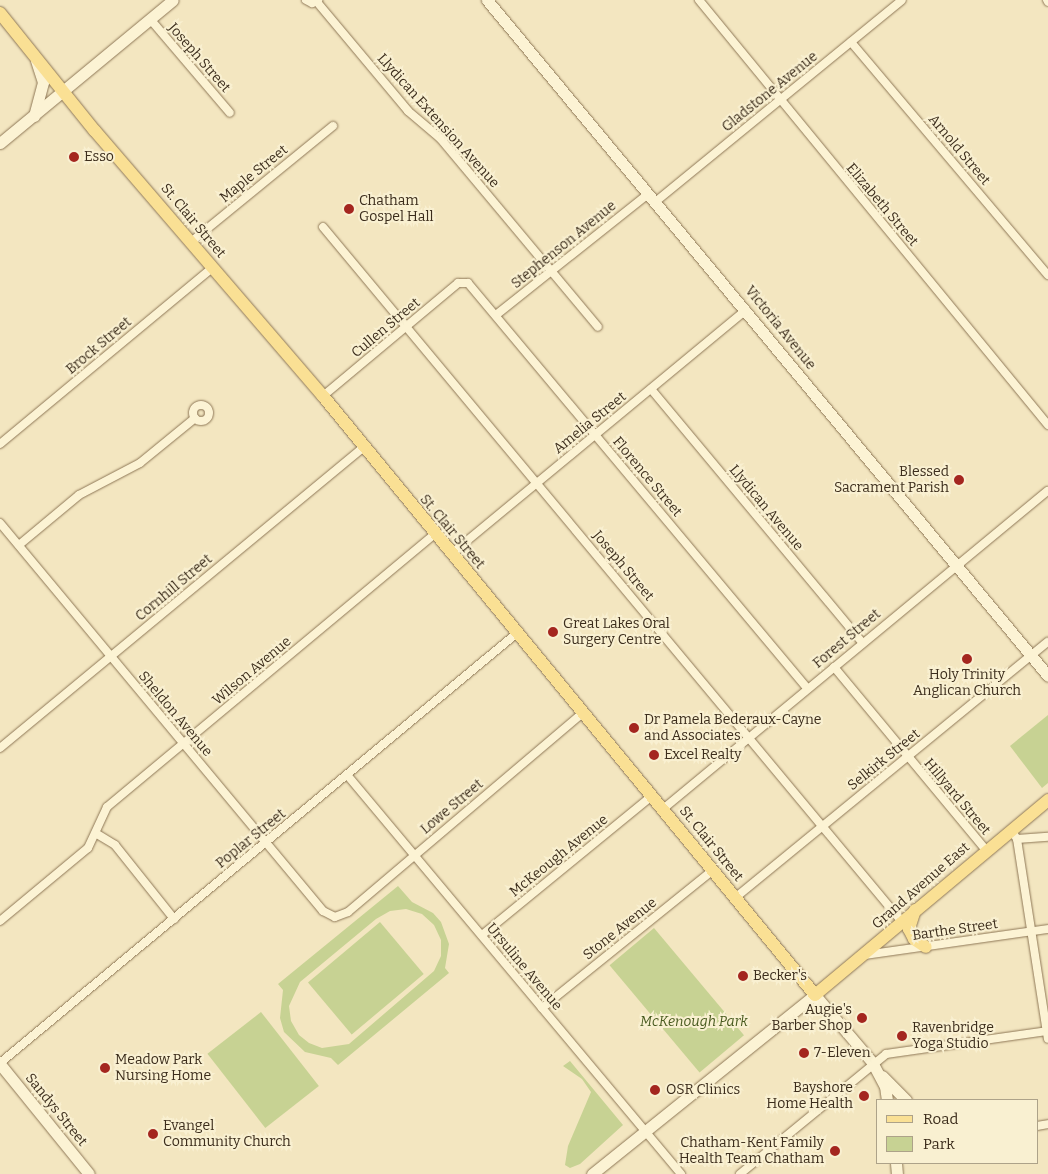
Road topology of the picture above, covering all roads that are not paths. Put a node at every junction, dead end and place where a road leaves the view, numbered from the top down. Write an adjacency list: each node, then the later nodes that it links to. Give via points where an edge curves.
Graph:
1 (173, 0): 8 (street)
2 (306, 0): 6 (street, Llydican Extension Avenue)
3 (487, 0): 17 (street, Victoria Avenue)
4 (699, 0): 12 (street, Elizabeth Street)
5 (902, 0): 9 (street, Gladstone Avenue)
6 (318, 1): 21 (street, Llydican Extension Avenue, via 408,111 440,138)
7 (0, 13): 10 (main road, St. Clair Street)
8 (150, 19): 11 (street); 13 (street, Joseph Street)
9 (851, 42): 12 (street, Gladstone Avenue); 22 (street, Arnold Street)
10 (30, 49): 11 (main road, St. Clair Street); 14 (street, via 41,71 42,82)
11 (63, 91): 14 (street); 19 (main road, St. Clair Street)
12 (780, 99): 17 (street, Gladstone Avenue); 31 (street, Elizabeth Street)
13 (230, 113)
14 (34, 116): 16 (street)
15 (333, 126): 19 (street, Maple Street)
16 (0, 143)
17 (650, 199): 21 (street, Stephenson Avenue); 24 (street, Victoria Avenue)
18 (323, 227): 26 (street, Joseph Street)
19 (192, 241): 20 (main road, St. Clair Street)
20 (213, 267): 29 (main road, St. Clair Street); 33 (street, Brock Street)
21 (552, 270): 25 (street, Stephenson Avenue); 27 (street, Llydican Extension Avenue)
22 (1048, 275)
23 (467, 283): 25 (street, Florence Street); 26 (street, Cullen Street, via 458,283)
24 (746, 310): 28 (street, Amelia Street); 41 (street, Victoria Avenue)
25 (496, 315): 32 (street, Florence Street)
26 (407, 326): 29 (street, Cullen Street); 35 (street, Joseph Street)
27 (598, 327)
28 (651, 390): 32 (street, Amelia Street); 43 (street, Llydican Avenue)
29 (323, 396): 34 (main road, St. Clair Street)
30 (195, 418): 39 (street, via 140,463 79,495)
31 (1048, 425)
32 (596, 436): 35 (street, Amelia Street); 49 (street, Florence Street)
33 (0, 444)
34 (362, 448): 38 (main road, St. Clair Street); 45 (street, Cornhill Street)
35 (537, 482): 40 (street, Amelia Street); 51 (street, Joseph Street)
36 (1048, 490): 41 (street, Forest Street)
37 (0, 522): 39 (street, Sheldon Avenue)
38 (434, 535): 40 (main road, St. Clair Street); 52 (street, Wilson Avenue)
39 (19, 545): 45 (street, Sheldon Avenue)
40 (450, 554): 42 (main road, St. Clair Street)
41 (956, 567): 43 (street, Forest Street); 46 (street, Victoria Avenue)
42 (517, 633): 50 (main road, St. Clair Street); 55 (street, Poplar Street)
43 (862, 642): 47 (street, Forest Street)
44 (1048, 642): 46 (street, Selkirk Street)
45 (111, 656): 52 (street, Sheldon Avenue); 53 (street, Cornhill Street)
46 (1031, 656): 48 (street, Victoria Avenue); 54 (street, Selkirk Street)
47 (834, 666): 49 (street, Forest Street); 54 (street, Hillyard Street)
48 (1048, 676)
49 (807, 688): 51 (street, Forest Street)
50 (584, 713): 56 (main road, St. Clair Street); 65 (street, Lowe Street)
51 (749, 737): 58 (street, Forest Street); 59 (street, Joseph Street)
52 (184, 744): 60 (street, Wilson Avenue, via 107,808); 63 (street, Sheldon Avenue)
53 (0, 748)
54 (907, 757): 59 (street, Selkirk Street); 64 (street, Hillyard Street)
55 (348, 776): 63 (street, Poplar Street); 65 (street, Ursuline Avenue)
56 (652, 796): 58 (main road, St. Clair Street); 75 (street, McKeough Avenue)
57 (1048, 800): 61 (main road, Grand Avenue East)
58 (663, 809): 66 (main road, St. Clair Street)
59 (822, 827): 67 (street, Selkirk Street); 72 (street, Joseph Street)
60 (97, 834): 70 (street, via 115,845); 71 (street, Wilson Avenue, via 88,848)
61 (1014, 834): 62 (street); 64 (main road, Grand Avenue East); 74 (street)
62 (1048, 837)
63 (266, 843): 69 (street, Sheldon Avenue, via 323,911); 70 (street, Poplar Street)
64 (986, 850): 68 (main road, Grand Avenue East)
65 (414, 856): 69 (street, Lowe Street, via 348,912); 75 (street, Ursuline Avenue)
66 (713, 870): 67 (main road, St. Clair Street); 79 (street, Stone Avenue)
67 (736, 897): 78 (main road, St. Clair Street)
68 (915, 910): 72 (main road, Grand Avenue East); 76 (main road, via 909,929 914,939)
69 (335, 917)
70 (174, 919): 82 (street, Poplar Street)
71 (0, 922)
72 (902, 922): 77 (main road, Grand Avenue East)
73 (1048, 929): 74 (street, Barthe Street)
74 (1030, 932): 76 (street, Barthe Street); 80 (street)
75 (482, 935): 79 (street, Ursuline Avenue)
76 (926, 947): 77 (street, Barthe Street)
77 (864, 955): 78 (main road, Grand Avenue East)
78 (815, 995): 81 (street, St. Clair Street); 86 (street)
79 (542, 1008): 86 (street, Ursuline Avenue)
80 (1048, 1034): 81 (street, via 886,1054)
81 (872, 1062): 83 (street, St. Clair Street); 90 (street, via 863,1073)
82 (0, 1064): 87 (street, Sandys Street)
83 (878, 1073): 84 (street); 85 (street)
84 (887, 1099)
85 (905, 1099)
86 (644, 1130): 88 (street); 89 (street, Ursuline Avenue)
87 (89, 1174)
88 (592, 1174)
89 (681, 1174)
90 (740, 1174)

